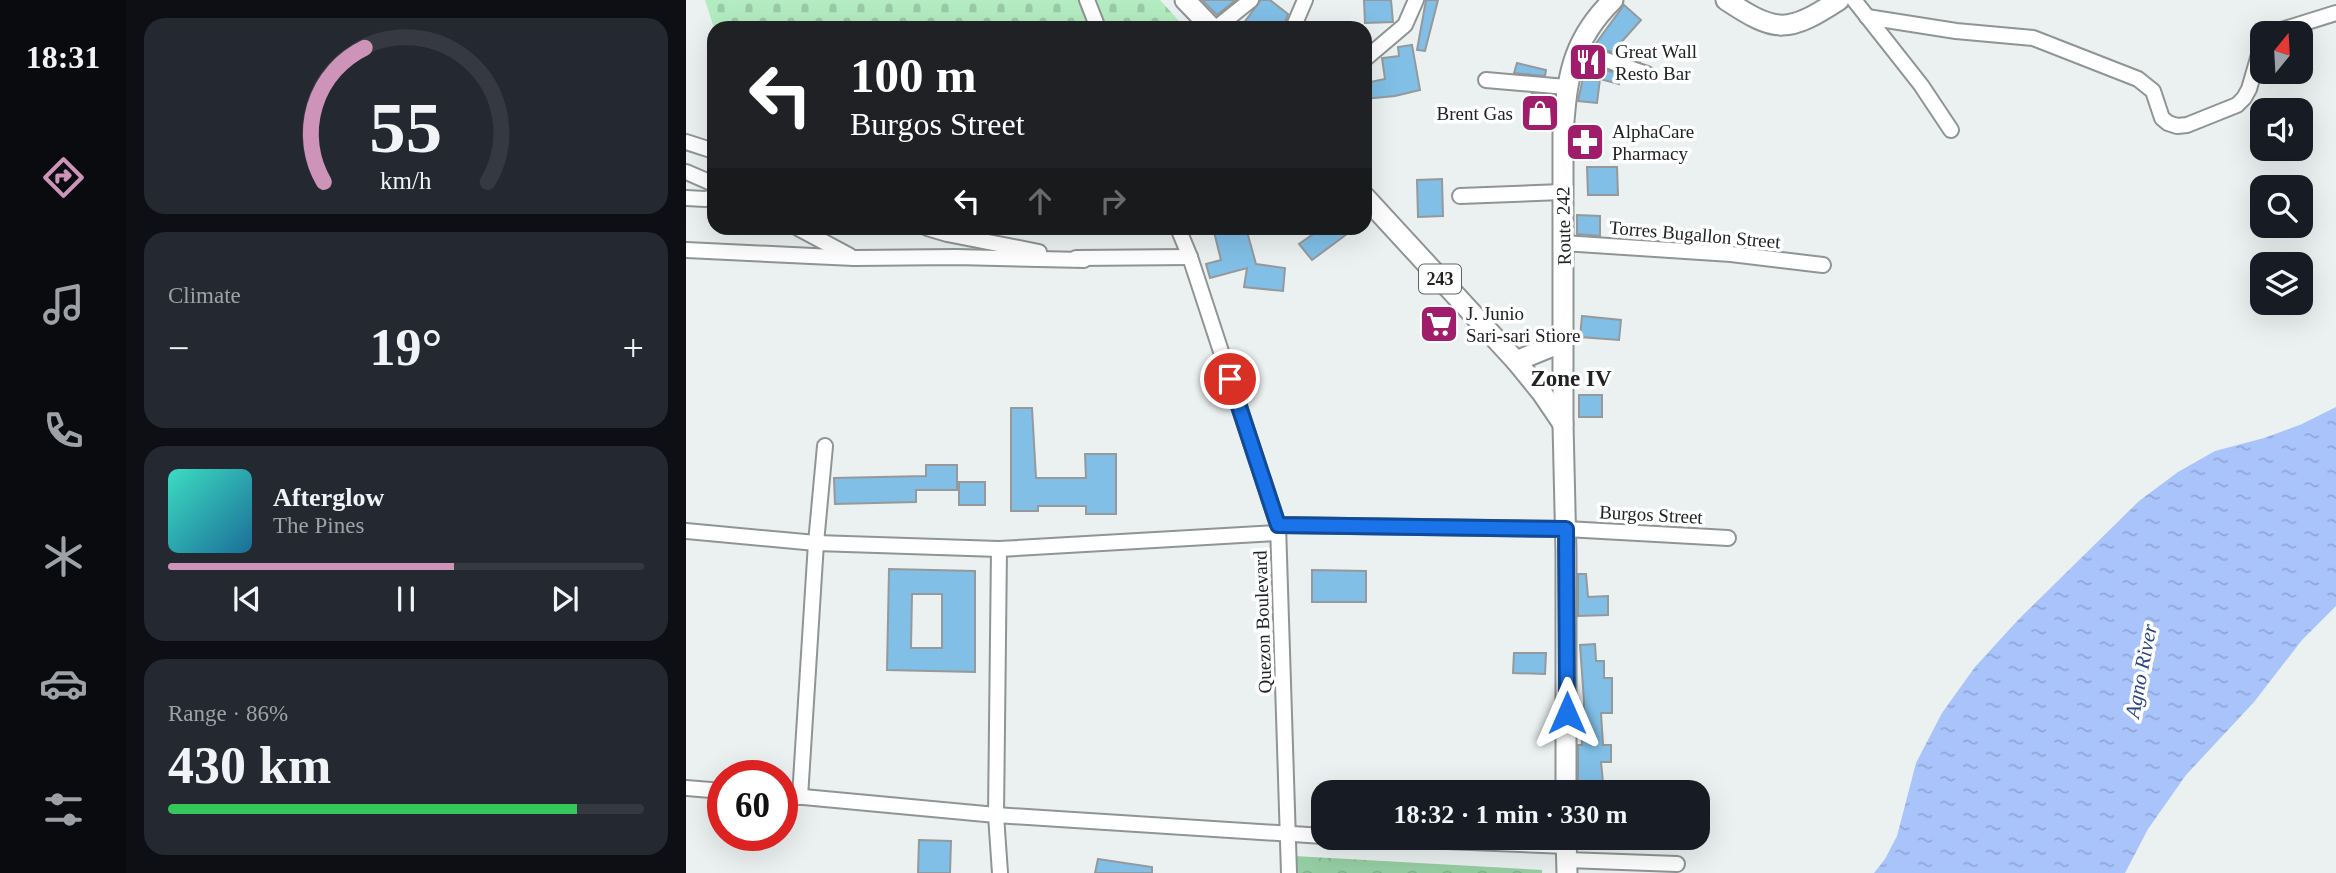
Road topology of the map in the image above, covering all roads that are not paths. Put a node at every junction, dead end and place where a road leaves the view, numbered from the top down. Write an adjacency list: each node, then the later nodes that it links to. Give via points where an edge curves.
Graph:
1 (1087, 0): 12 (street)
2 (1185, 0): 13 (main road)
3 (1251, 0): 14 (street)
4 (1305, 0): 15 (street)
5 (1416, 0): 18 (street, via 1405,24)
6 (1726, 0): 7 (main road, via 1761,22 1789,27)
7 (1839, 0)
8 (1854, 0): 11 (street)
9 (1612, 1): 17 (main road, Route 242, via 1588,27)
10 (2336, 12): 16 (street)
11 (1867, 17): 21 (street, via 2034,38 2138,79 2153,91 2162,118 2177,126 2237,105); 23 (street)
12 (1095, 21)
13 (1207, 21)
14 (1223, 21)
15 (1296, 21)
16 (2309, 21)
17 (1577, 50): 19 (street); 22 (main road, Route 242)
18 (1372, 53)
19 (1647, 74)
20 (1486, 80): 22 (street)
21 (2250, 84)
22 (1566, 87): 28 (main road, Route 242)
23 (1951, 130)
24 (686, 142): 25 (street)
25 (707, 148)
26 (686, 172): 27 (street)
27 (707, 181)
28 (1562, 192): 29 (street); 36 (main road, Route 242)
29 (1460, 196)
30 (686, 198): 31 (street)
31 (707, 199)
32 (1372, 205): 43 (main road, 243)
33 (811, 235): 39 (street)
34 (952, 235): 40 (street)
35 (1181, 235): 38 (street, Quezon Boulevard)
36 (1563, 243): 41 (street, Torres Bugallon Street); 42 (main road, Route 242)
37 (686, 250): 39 (street)
38 (1190, 257): 40 (street); 46 (street, Quezon Boulevard)
39 (854, 258): 40 (street)
40 (1084, 260)
41 (1823, 265)
42 (1563, 342): 43 (main road); 44 (main road, Route 242)
43 (1516, 361): 44 (main road, 243)
44 (1563, 424): 47 (main road, Route 242)
45 (825, 446): 50 (street)
46 (1278, 529): 47 (street, Burgos Street); 51 (street, Burgos Street); 57 (street, Quezon Boulevard)
47 (1566, 529): 49 (street, Burgos Street); 52 (main road, Route 242)
48 (686, 531): 50 (street, Burgos Street)
49 (1728, 538)
50 (816, 543): 51 (street, Burgos Street); 55 (street)
51 (999, 548): 56 (street)
52 (1566, 780)
53 (686, 788): 54 (street)
54 (707, 790)
55 (800, 797): 56 (street)
56 (996, 815): 57 (street); 62 (street)
57 (1288, 835): 58 (street); 63 (street, Quezon Boulevard)
58 (1311, 836)
59 (1518, 850): 60 (street)
60 (1567, 854): 61 (street)
61 (1677, 864)
62 (1000, 873)
63 (1289, 873)

